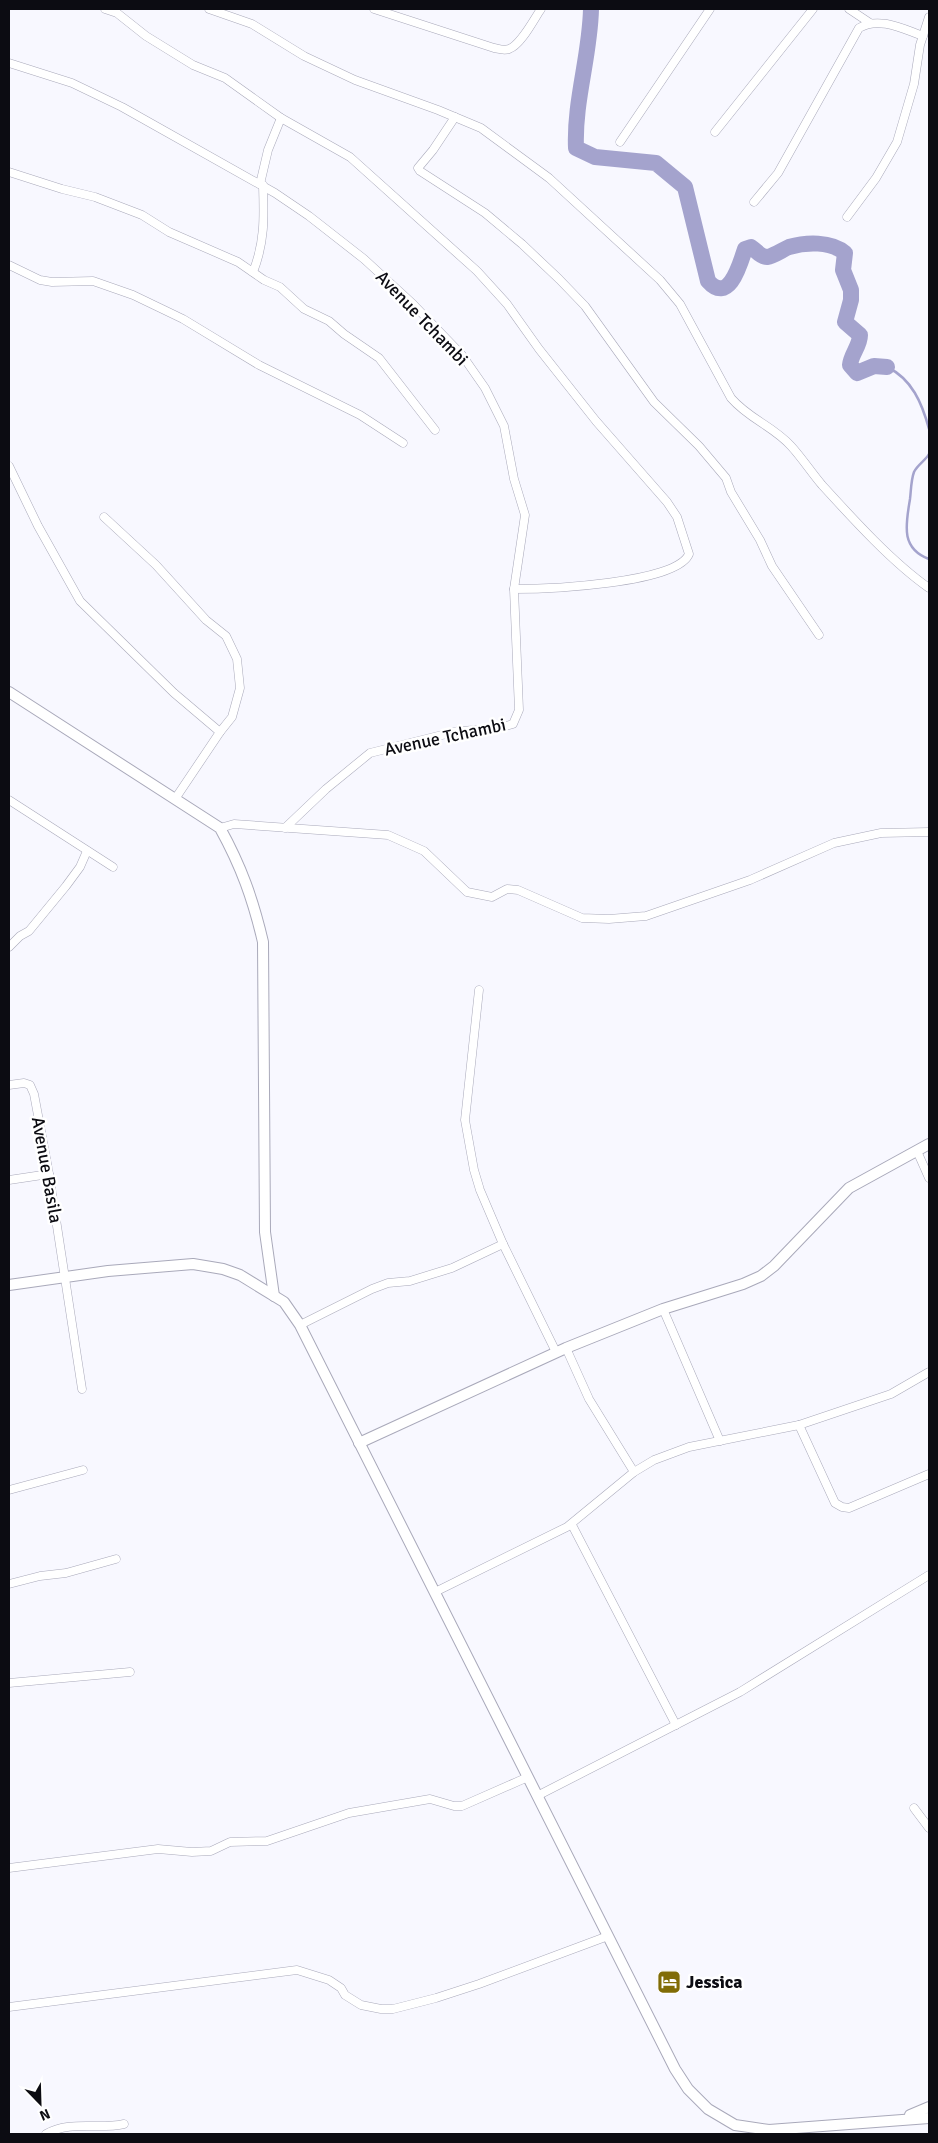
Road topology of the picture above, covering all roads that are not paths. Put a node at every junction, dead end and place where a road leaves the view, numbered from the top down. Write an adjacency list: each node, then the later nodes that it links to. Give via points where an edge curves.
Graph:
1 (105, 9): 13 (street, via 186,60 224,78)
2 (209, 9): 12 (street, via 252,24 304,56 355,80)
3 (374, 9): 4 (street, via 507,50 525,34)
4 (541, 9)
5 (710, 9): 15 (street)
6 (812, 9): 14 (street)
7 (849, 9): 9 (street)
8 (929, 17): 10 (street)
9 (870, 23): 10 (street, via 887,24); 18 (street, via 859,28 854,35 778,172)
10 (923, 36): 19 (street, via 914,84 897,142)
11 (9, 63): 17 (street, Avenue Tchambi, via 72,83)
12 (455, 117): 26 (street, via 481,128 549,178 660,280 680,304 740,409 775,431 790,445 822,484 906,571); 28 (street, via 418,168 420,171 485,213 541,261 585,306 654,402 721,471 772,566)
13 (282, 118): 17 (street, via 268,150); 27 (street, via 350,157 476,271 507,304 596,421 667,502 677,517 689,554 668,570 634,579 546,589)
14 (715, 132)
15 (620, 142)
16 (9, 172): 21 (street, via 95,197 142,215 169,232 238,262)
17 (262, 184): 21 (street, via 263,236); 27 (street, Avenue Tchambi, via 364,259 462,355 485,388 504,426 525,515)
18 (754, 202)
19 (848, 217)
20 (9, 265): 23 (street, via 40,280 93,281 133,295 183,319 260,365 360,415)
21 (253, 272): 22 (street, via 280,287 304,309 329,321 379,358)
22 (435, 430)
23 (402, 443)
24 (9, 466): 30 (street, via 80,601 174,693)
25 (104, 517): 30 (street, via 156,565 206,620 226,636 237,659 240,688 232,717)
26 (929, 588)
27 (514, 589): 34 (street, Avenue Tchambi, via 519,710 514,724 495,729 458,731 370,753)
28 (819, 635)
29 (9, 692): 31 (street)
30 (220, 732): 31 (street)
31 (175, 799): 33 (street)
32 (9, 800): 36 (street)
33 (220, 828): 34 (street, via 234,824); 49 (street, via 253,900 263,942 265,1232)
34 (285, 828): 35 (street, via 392,836 424,851 468,892 492,897 507,889 518,890 582,918 609,919 652,915 750,880 838,842 881,833)
35 (929, 832)
36 (87, 851): 37 (street); 38 (street, via 80,867 29,931)
37 (113, 867)
38 (10, 943)
39 (479, 990): 46 (street, via 465,1120 480,1190)
40 (9, 1085): 43 (street, Avenue Basila, via 30,1085)
41 (929, 1144): 42 (street)
42 (916, 1151): 44 (street); 50 (street, via 849,1188 774,1266 760,1276)
43 (49, 1174): 45 (street); 47 (street, Avenue Basila)
44 (929, 1178)
45 (9, 1180)
46 (503, 1244): 51 (street, via 452,1268 372,1289); 52 (street)
47 (65, 1277): 48 (street); 49 (street, via 192,1264 240,1275); 54 (street, Avenue Basila)
48 (9, 1285)
49 (274, 1296): 51 (street, via 284,1302)
50 (663, 1309): 52 (street); 56 (street)
51 (300, 1326): 57 (street)
52 (561, 1350): 57 (street); 59 (street)
53 (929, 1372): 55 (street, via 891,1394)
54 (82, 1389)
55 (800, 1425): 56 (street); 60 (street, via 835,1503 842,1507 849,1508)
56 (720, 1441): 59 (street, via 689,1447 654,1460)
57 (359, 1443): 66 (street)
58 (83, 1470): 61 (street)
59 (634, 1472): 66 (street, via 567,1527)
60 (929, 1474)
61 (9, 1490)
62 (572, 1525): 69 (street)
63 (116, 1559): 65 (street)
64 (929, 1575): 69 (street, via 740,1692)
65 (9, 1584)
66 (434, 1592): 70 (street)
67 (130, 1672): 68 (street)
68 (9, 1683)
69 (676, 1725): 71 (street)
70 (528, 1777): 71 (street); 74 (street, via 462,1806 430,1799 351,1812 265,1841 230,1842 211,1851 158,1849)
71 (537, 1796): 75 (street)
72 (914, 1808): 73 (street)
73 (929, 1828)
74 (9, 1868)
75 (608, 1936): 76 (street, via 479,1984 393,2009 361,2004 345,1996 341,1988 329,1980 297,1970); 79 (street, via 675,2069 688,2089 708,2109 735,2125 769,2130)
76 (9, 2007)
77 (929, 2107): 79 (street)
78 (929, 2118): 79 (street)
79 (902, 2119)
80 (124, 2124): 81 (street, via 76,2125)
81 (46, 2134)

